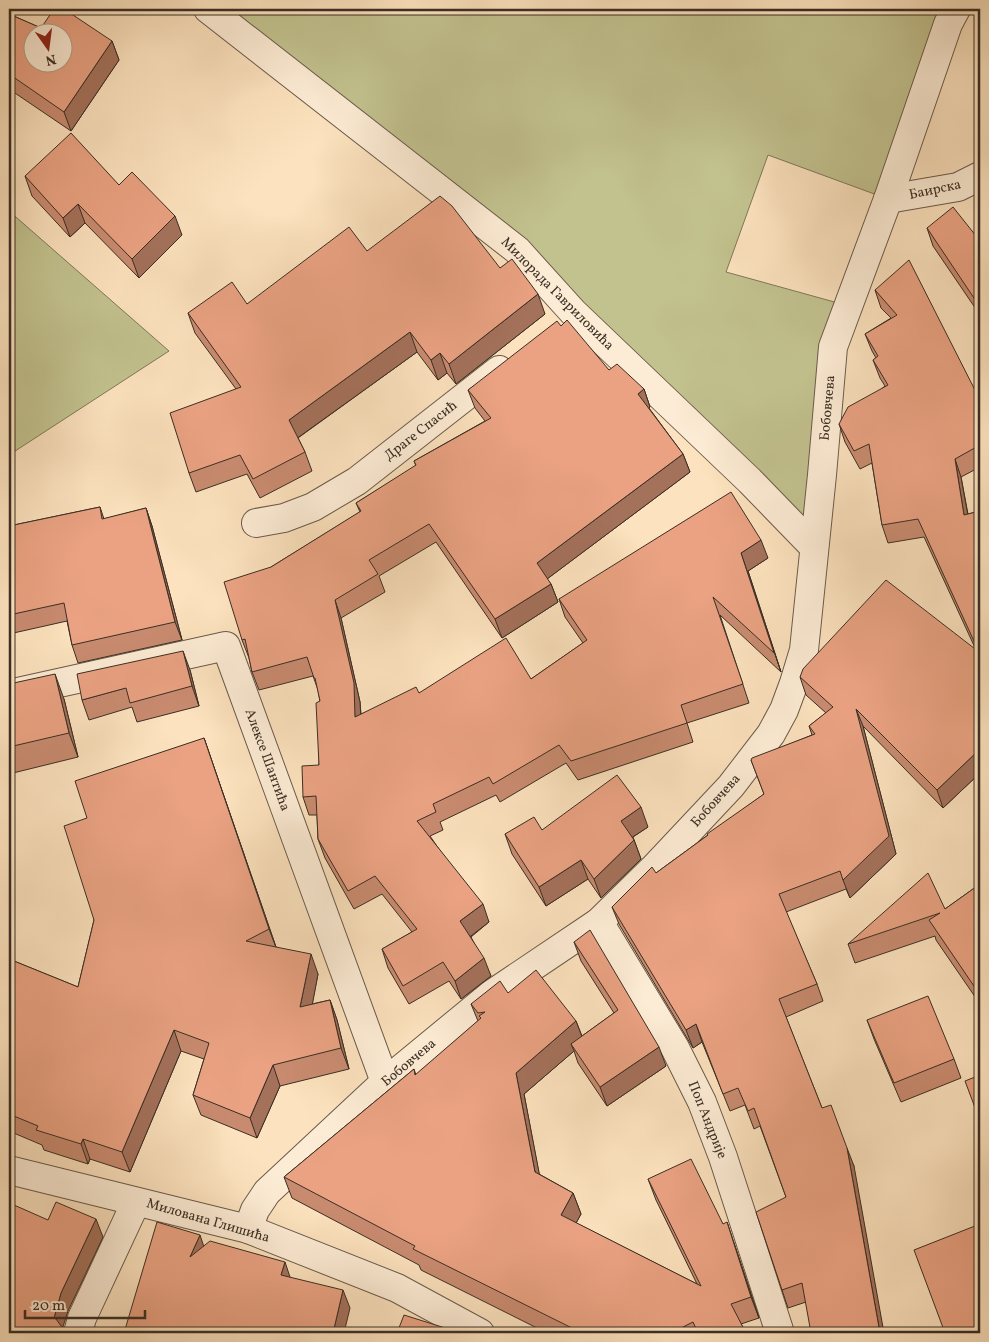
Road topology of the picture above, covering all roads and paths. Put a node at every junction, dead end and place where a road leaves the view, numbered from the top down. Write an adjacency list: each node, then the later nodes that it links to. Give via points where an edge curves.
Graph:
1 (208, 9): 5 (street, Милорада Гавриловића, via 517,250)
2 (956, 9): 4 (street, Бобовчева)
3 (980, 176): 4 (street, Баирска, via 958,187)
4 (888, 199): 9 (street, Бобовчева, via 833,347)
5 (573, 312): 6 (street); 9 (street, Милорада Гавриловића, via 750,481)
6 (550, 330)
7 (519, 354): 8 (street, Драге Спасић, via 357,481 313,507 284,518)
8 (256, 523)
9 (814, 547): 11 (street, Бобовчева, via 804,650 787,701 771,734 731,786)
10 (9, 694): 12 (street, Алексе Шантића, via 226,646)
11 (599, 922): 12 (street, Бобовчева, via 492,994); 16 (street, Поп Андрије, via 675,1048 702,1102 722,1156)
12 (385, 1082): 15 (street, Бобовчева, via 267,1192 255,1210)
13 (9, 1170): 14 (street, Милована Глишића)
14 (136, 1202): 15 (street, Милована Глишића); 17 (street)
15 (248, 1230): 18 (street, Милована Глишића, via 397,1288)
16 (775, 1331)
17 (78, 1333)
18 (480, 1333)

